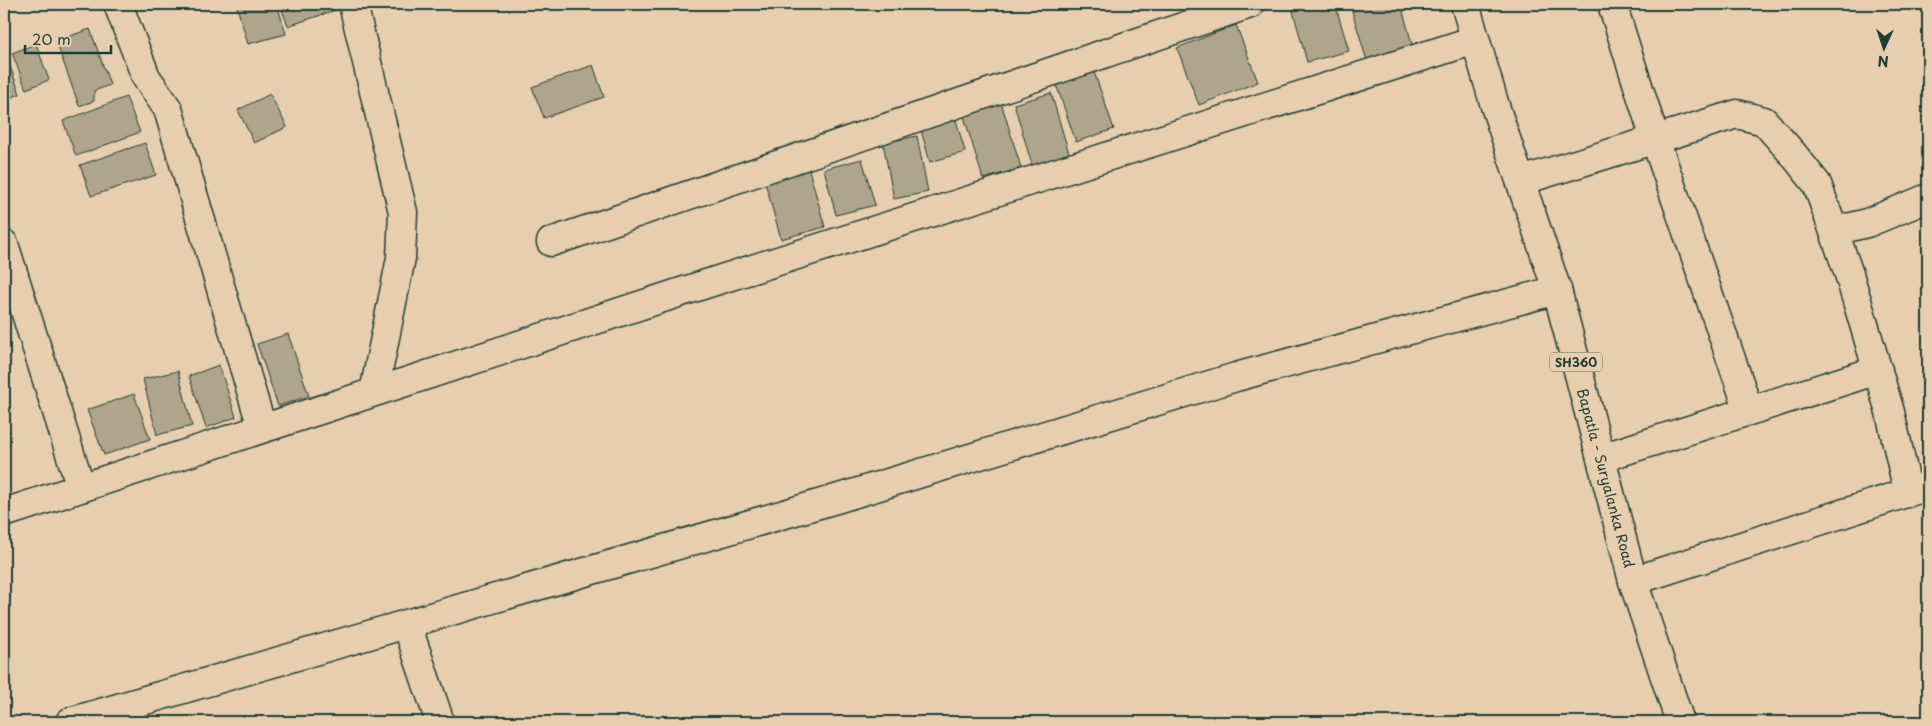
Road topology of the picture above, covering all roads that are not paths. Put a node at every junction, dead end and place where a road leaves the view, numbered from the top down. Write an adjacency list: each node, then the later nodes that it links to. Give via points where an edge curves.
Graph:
1 (354, 4): 15 (street, via 403,212 401,258)
2 (1250, 4): 11 (street)
3 (1465, 4): 6 (street, Bapatla - Suryalanka Road / SH360)
4 (1612, 4): 7 (street)
5 (119, 7): 17 (street, via 146,77 168,109)
6 (1475, 40): 8 (street, Bapatla - Suryalanka Road / SH360); 15 (street)
7 (1656, 139): 8 (street); 10 (street, via 1737,114 1764,121 1817,184); 16 (street)
8 (1521, 181): 13 (street, Bapatla - Suryalanka Road / SH360)
9 (1928, 198): 10 (street, via 1867,223)
10 (1835, 231): 14 (street)
11 (551, 242)
12 (4, 244): 19 (street)
13 (1556, 290): 18 (street, Bapatla - Suryalanka Road / SH360); 23 (street, via 1236,377)
14 (1878, 370): 16 (street); 20 (street)
15 (374, 392): 17 (street)
16 (1749, 411): 18 (street)
17 (262, 428): 19 (street)
18 (1601, 458): 22 (street, Bapatla - Suryalanka Road / SH360)
19 (81, 488): 21 (street)
20 (1918, 489): 22 (street)
21 (4, 513)
22 (1633, 581): 26 (street, Bapatla - Suryalanka Road / SH360)
23 (407, 625): 24 (street); 25 (street)
24 (70, 722)
25 (440, 722)
26 (1680, 722)

